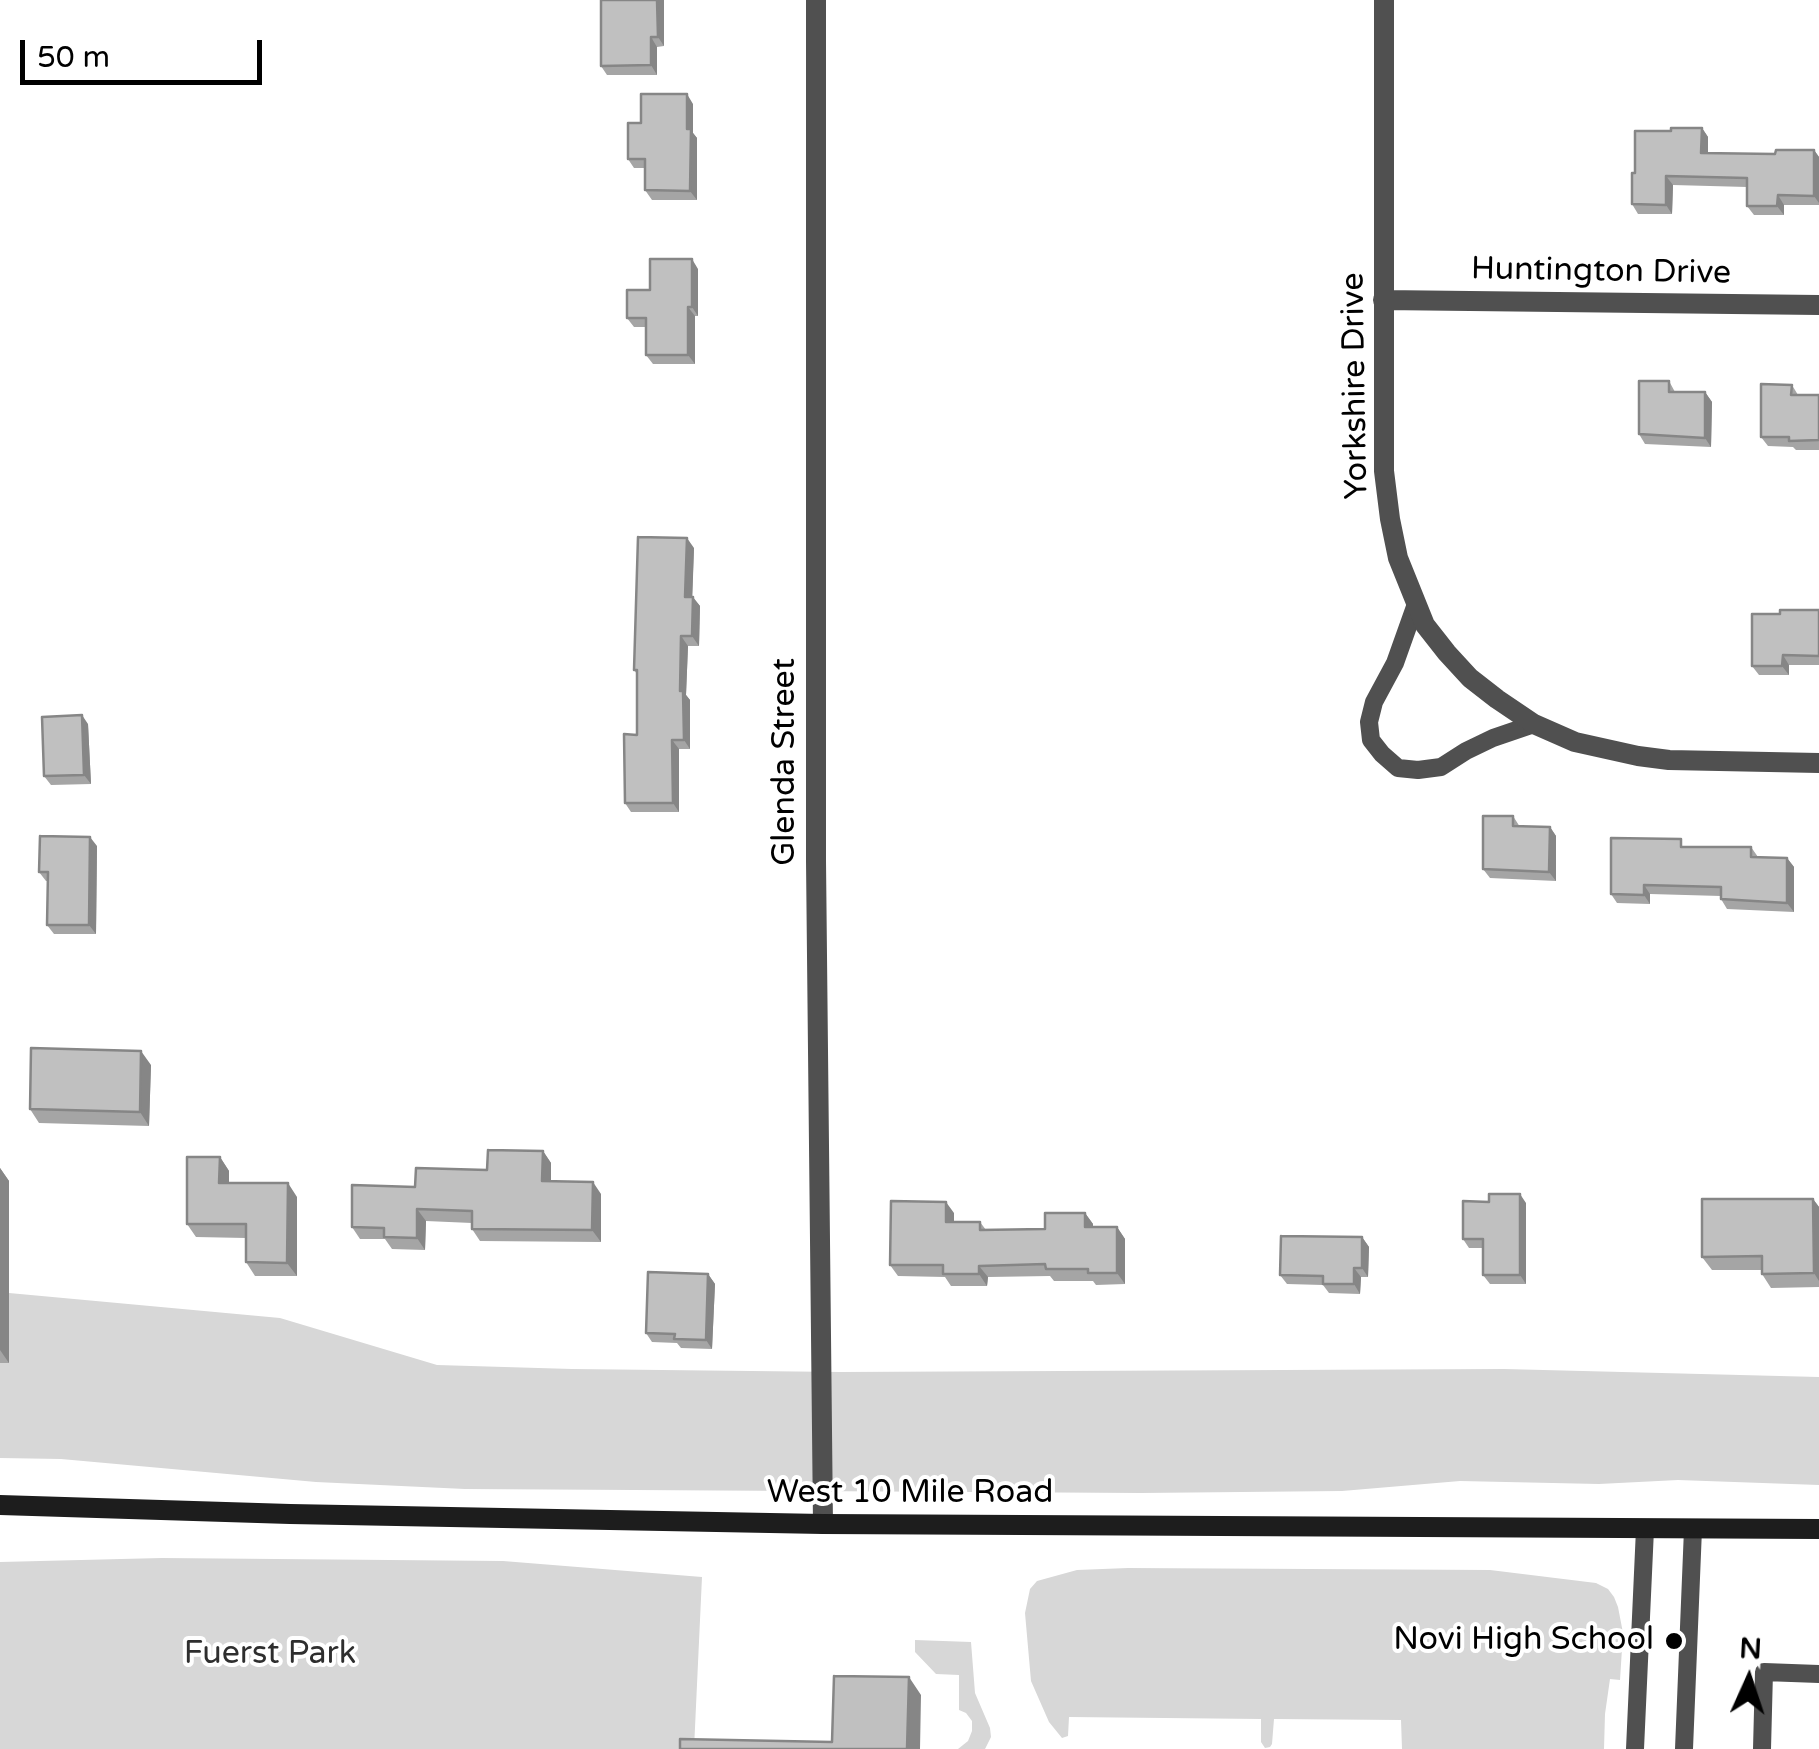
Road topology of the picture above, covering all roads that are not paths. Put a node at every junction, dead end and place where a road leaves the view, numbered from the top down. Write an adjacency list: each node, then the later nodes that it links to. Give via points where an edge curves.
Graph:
1 (816, 0): 9 (street, Glenda Street)
2 (1384, 0): 3 (street, Yorkshire Drive)
3 (1383, 300): 4 (street, Huntington Drive); 5 (street, Yorkshire Drive, via 1384,471 1398,558)
4 (1819, 305)
5 (1416, 604): 6 (street, Yorkshire Drive, via 1425,625 1470,678); 6 (lane, via 1369,722 1382,754 1398,768 1440,767)
6 (1534, 724): 7 (street, Yorkshire Drive, via 1575,742 1638,756)
7 (1819, 763)
8 (0, 1505): 9 (main road, West 10 Mile Road)
9 (822, 1524): 10 (main road, West 10 Mile Road)
10 (1644, 1529): 11 (main road, West 10 Mile Road); 14 (lane)
11 (1693, 1529): 12 (main road, West 10 Mile Road); 15 (lane)
12 (1819, 1529)
13 (1819, 1674): 16 (lane, via 1764,1672)
14 (1636, 1749)
15 (1684, 1749)
16 (1762, 1749)

